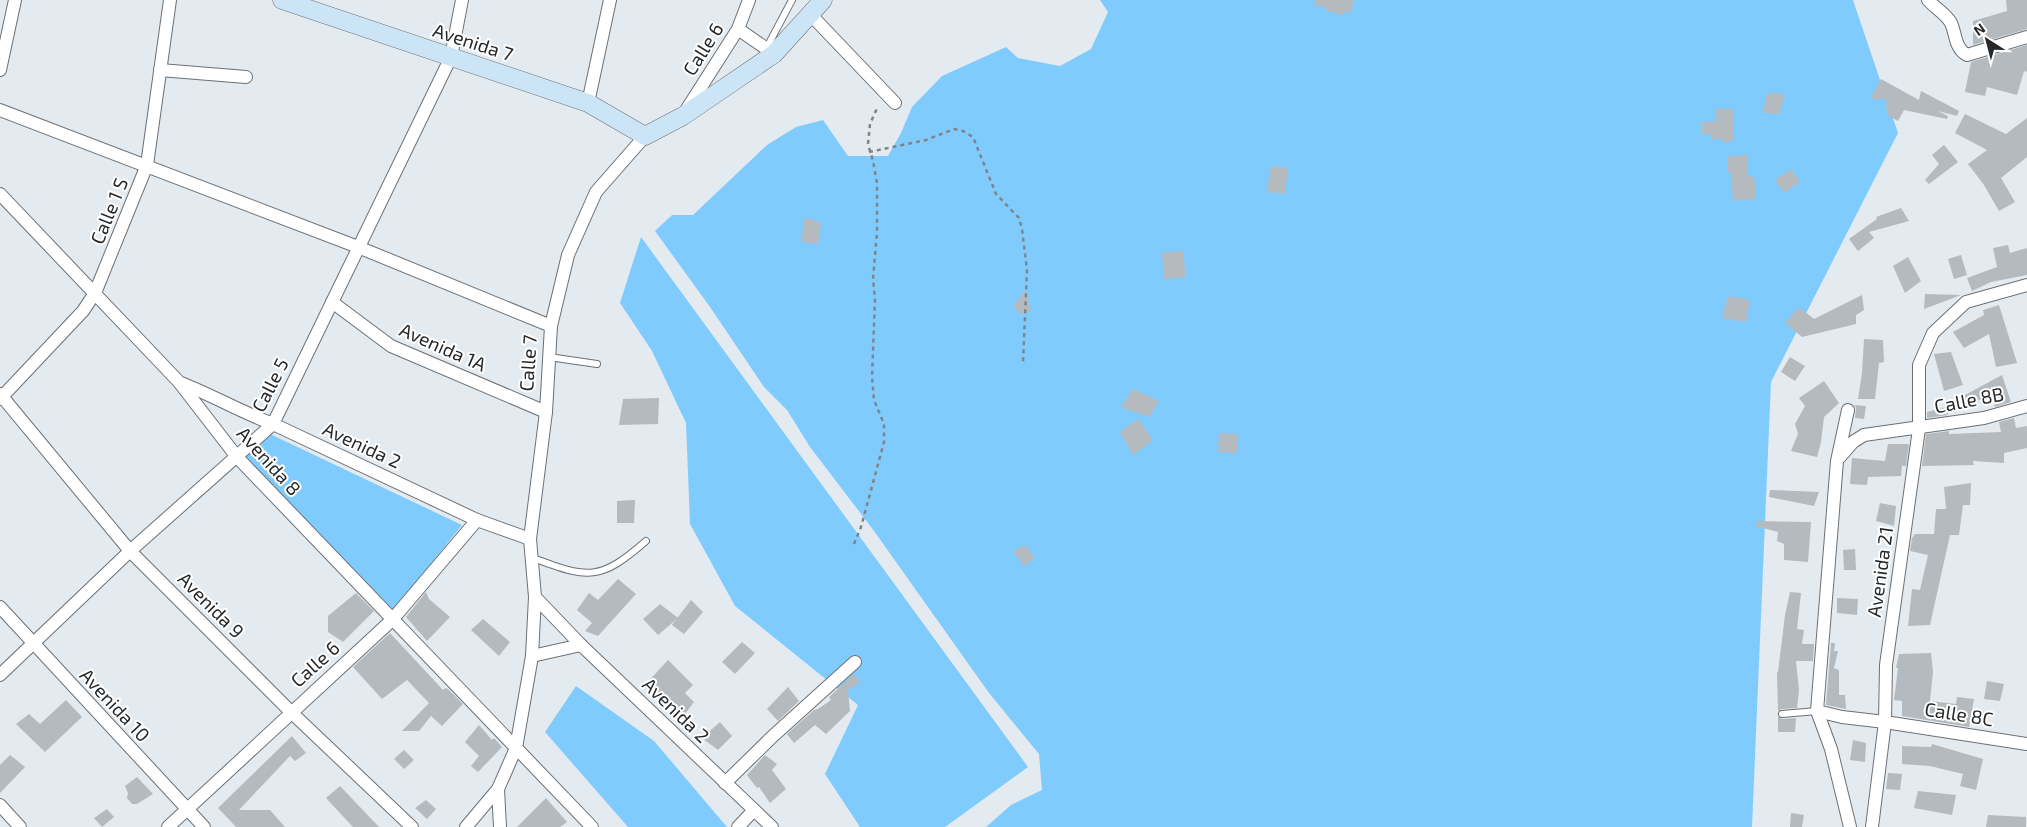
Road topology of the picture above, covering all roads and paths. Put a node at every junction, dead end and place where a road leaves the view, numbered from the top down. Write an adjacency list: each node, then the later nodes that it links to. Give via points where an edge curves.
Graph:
1 (15, 0): 16 (street)
2 (170, 0): 17 (street, Calle 1 S)
3 (282, 0): 10 (main road, Avenida 7)
4 (462, 0): 15 (street, Calle 5)
5 (610, 0): 20 (street)
6 (749, 0): 12 (street, Calle 6)
7 (792, 0): 14 (lane)
8 (824, 0): 11 (main road, Calle 7)
9 (1928, 0): 13 (street, via 1951,23 1957,45 1967,55)
10 (309, 5): 15 (main road, Avenida 7)
11 (810, 15): 14 (main road, Calle 7); 19 (street)
12 (738, 29): 14 (street); 23 (street, Calle 6)
13 (2027, 37)
14 (770, 52): 23 (main road, Calle 7)
15 (450, 57): 20 (main road, Avenida 7); 28 (street, Calle 5)
16 (0, 70)
17 (160, 70): 18 (street); 26 (street, Calle 1 S)
18 (246, 77)
19 (885, 92): 21 (street); 25 (path, via 870,124)
20 (588, 103): 24 (main road, Avenida 7)
21 (896, 103)
22 (0, 110): 26 (street)
23 (682, 116): 24 (main road, Calle 7)
24 (645, 136): 32 (street, Calle 7, via 596,192 568,255)
25 (869, 152): 34 (path, via 926,140 954,129 963,130 973,137 996,194 1018,218 1022,229 1027,270); 48 (path, via 877,193 872,376 874,400 884,424 884,442)
26 (147, 165): 28 (street); 30 (street, Calle 1 S)
27 (0, 194): 30 (street, Avenida 8)
28 (358, 247): 31 (street, Calle 5); 32 (street)
29 (2027, 285): 42 (street, Avenida 21, via 1966,302 1932,333 1919,365)
30 (96, 293): 36 (street, Avenida 8); 37 (street, Calle 1 S, via 83,311)
31 (332, 302): 40 (street, Avenida 1A, via 391,346); 41 (street, Calle 5)
32 (551, 326): 33 (street, Calle 7)
33 (549, 357): 35 (lane); 40 (street, Calle 7)
34 (1022, 363)
35 (597, 364)
36 (179, 382): 41 (street, Avenida 2); 43 (street, Avenida 8)
37 (1, 396): 49 (street, Avenida 9)
38 (2027, 406): 42 (street, Calle 8B, via 1984,418)
39 (1848, 410): 44 (street)
40 (546, 412): 46 (street, Calle 7)
41 (273, 424): 43 (street, Calle 5); 45 (street, Avenida 2)
42 (1919, 428): 44 (street, Calle 8B, via 1864,435 1845,449); 62 (street, Avenida 21, via 1886,665)
43 (237, 457): 49 (street, Calle 5); 53 (street, Avenida 8)
44 (1837, 461): 59 (street)
45 (477, 520): 46 (street, Avenida 2); 53 (street, Calle 6)
46 (530, 539): 50 (street, Calle 7)
47 (646, 541): 50 (lane, via 621,562 598,573 559,568)
48 (854, 544)
49 (130, 551): 54 (street, Calle 5); 60 (street, Avenida 9)
50 (533, 558): 51 (street, Calle 7)
51 (535, 597): 55 (street, Avenida 2); 56 (street, Calle 7)
52 (0, 607): 54 (street, Avenida 10)
53 (392, 620): 60 (street, Calle 6); 64 (street, Avenida 8)
54 (33, 644): 58 (street, Calle 5); 68 (street, Avenida 10)
55 (581, 645): 56 (street); 65 (street, Avenida 2)
56 (532, 656): 64 (street, Calle 7)
57 (855, 662): 65 (street)
58 (0, 675)
59 (1817, 711): 61 (lane); 62 (street, Calle 8C); 79 (street, via 1831,749)
60 (291, 712): 68 (street, Calle 6); 73 (street, Avenida 9)
61 (1782, 714)
62 (1885, 722): 63 (street, Calle 8C); 80 (street, Avenida 21)
63 (2027, 744)
64 (516, 748): 66 (street, Calle 7); 76 (street, Avenida 8)
65 (726, 783): 69 (street, Avenida 2)
66 (498, 789): 74 (street, Calle 7); 75 (street)
67 (0, 806): 70 (street)
68 (186, 809): 71 (street, Calle 6); 72 (street, Avenida 10)
69 (754, 810): 77 (street); 78 (street, Avenida 2)
70 (20, 827)
71 (168, 827)
72 (204, 827)
73 (412, 827)
74 (466, 827)
75 (500, 827)
76 (592, 827)
77 (738, 827)
78 (772, 827)
79 (1850, 827)
80 (1872, 827)

